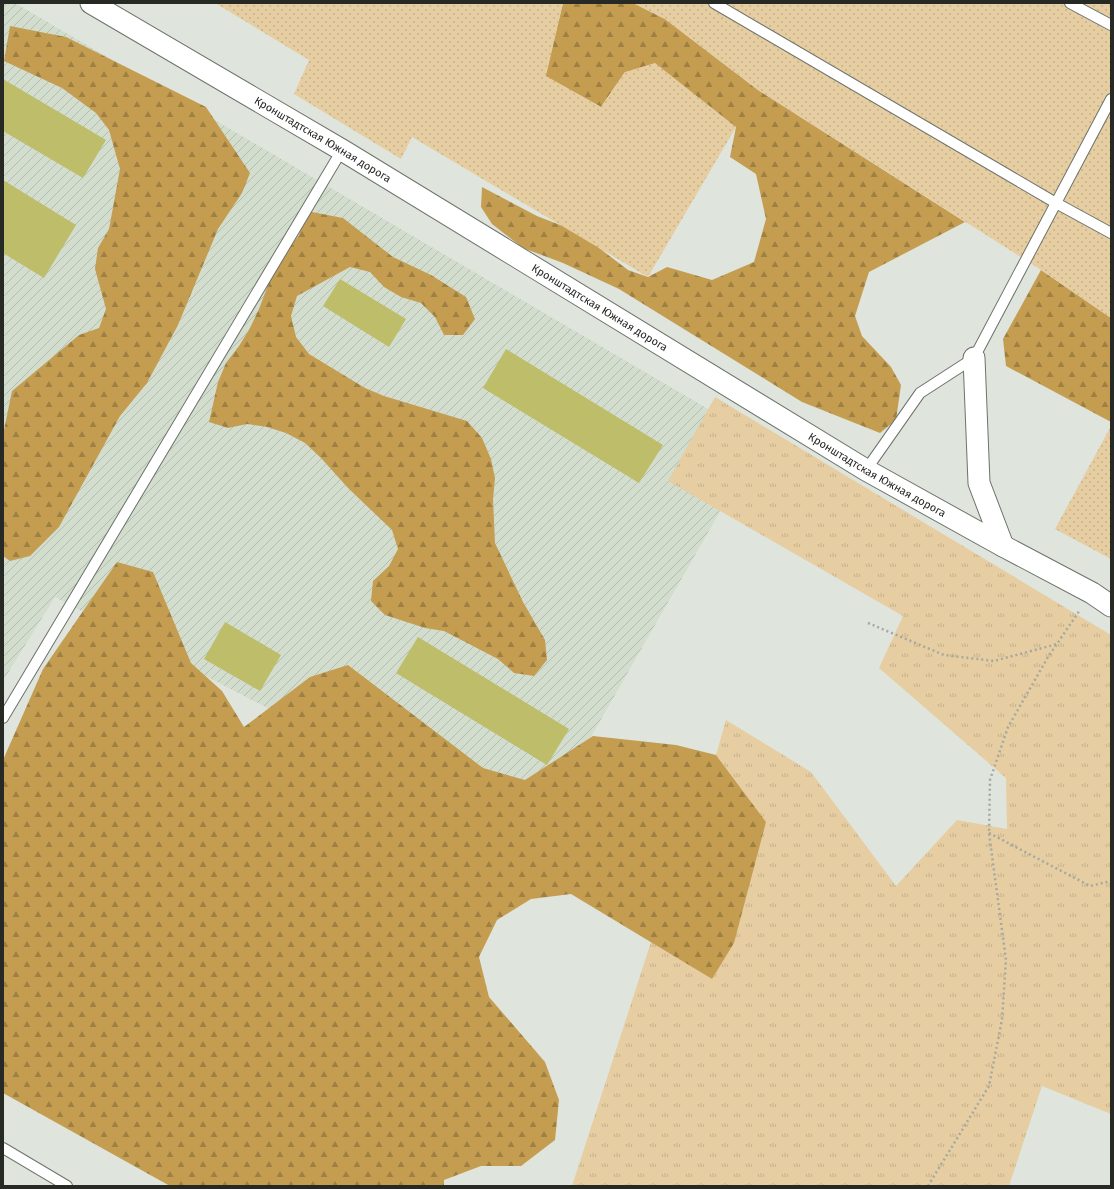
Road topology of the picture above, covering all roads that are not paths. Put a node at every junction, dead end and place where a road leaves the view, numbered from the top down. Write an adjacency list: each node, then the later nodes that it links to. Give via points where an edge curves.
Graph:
1 (91, 3): 6 (street, Кронштадтская Южная дорога)
2 (714, 3): 7 (lane)
3 (1070, 3): 4 (lane)
4 (1111, 25)
5 (1111, 99): 7 (lane)
6 (342, 150): 10 (street, Кронштадтская Южная дорога); 13 (lane)
7 (1056, 203): 8 (lane); 9 (lane)
8 (1111, 233)
9 (974, 358): 10 (lane, via 920,393); 11 (street, via 979,483)
10 (866, 470): 11 (street, Кронштадтская Южная дорога)
11 (1003, 546): 12 (street, Кронштадтская Южная дорога)
12 (1111, 606)
13 (3, 718)
14 (3, 1148): 15 (lane)
15 (67, 1186)

